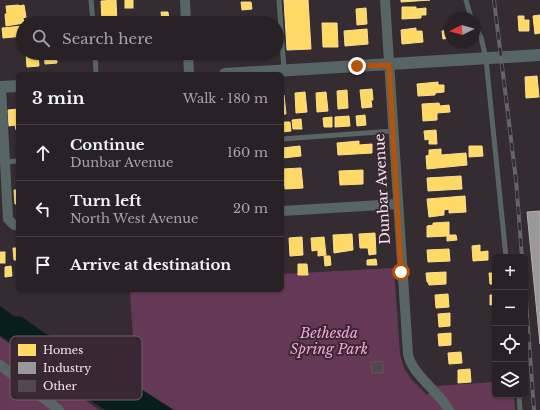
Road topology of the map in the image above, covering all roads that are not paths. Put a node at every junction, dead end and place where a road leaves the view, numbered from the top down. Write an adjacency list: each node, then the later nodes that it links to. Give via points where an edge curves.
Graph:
1 (91, 0): 7 (lane)
2 (185, 0): 8 (street)
3 (279, 0): 9 (lane)
4 (385, 0): 16 (street, Dunbar Avenue)
5 (466, 0): 6 (lane)
6 (469, 12)
7 (92, 16)
8 (186, 16)
9 (280, 16)
10 (480, 35): 12 (lane)
11 (540, 55): 12 (street)
12 (486, 59): 16 (street); 30 (lane)
13 (95, 60): 18 (lane)
14 (188, 60): 19 (street)
15 (283, 60): 17 (lane)
16 (389, 65): 17 (street); 23 (street, Dunbar Avenue)
17 (284, 71): 20 (street)
18 (96, 72)
19 (189, 72)
20 (264, 72)
21 (16, 86): 22 (street)
22 (1, 87): 26 (street)
23 (393, 131): 24 (lane); 27 (street, Dunbar Avenue)
24 (284, 139)
25 (16, 161): 26 (lane)
26 (5, 162): 29 (street, via 8,219)
27 (397, 204): 28 (street); 36 (street, Dunbar Avenue, via 408,360 437,392)
28 (284, 211)
29 (16, 225)
30 (506, 254)
31 (0, 365): 32 (street)
32 (10, 373)
33 (519, 398): 37 (lane)
34 (46, 400): 35 (street)
35 (59, 410)
36 (449, 410)
37 (520, 410)

